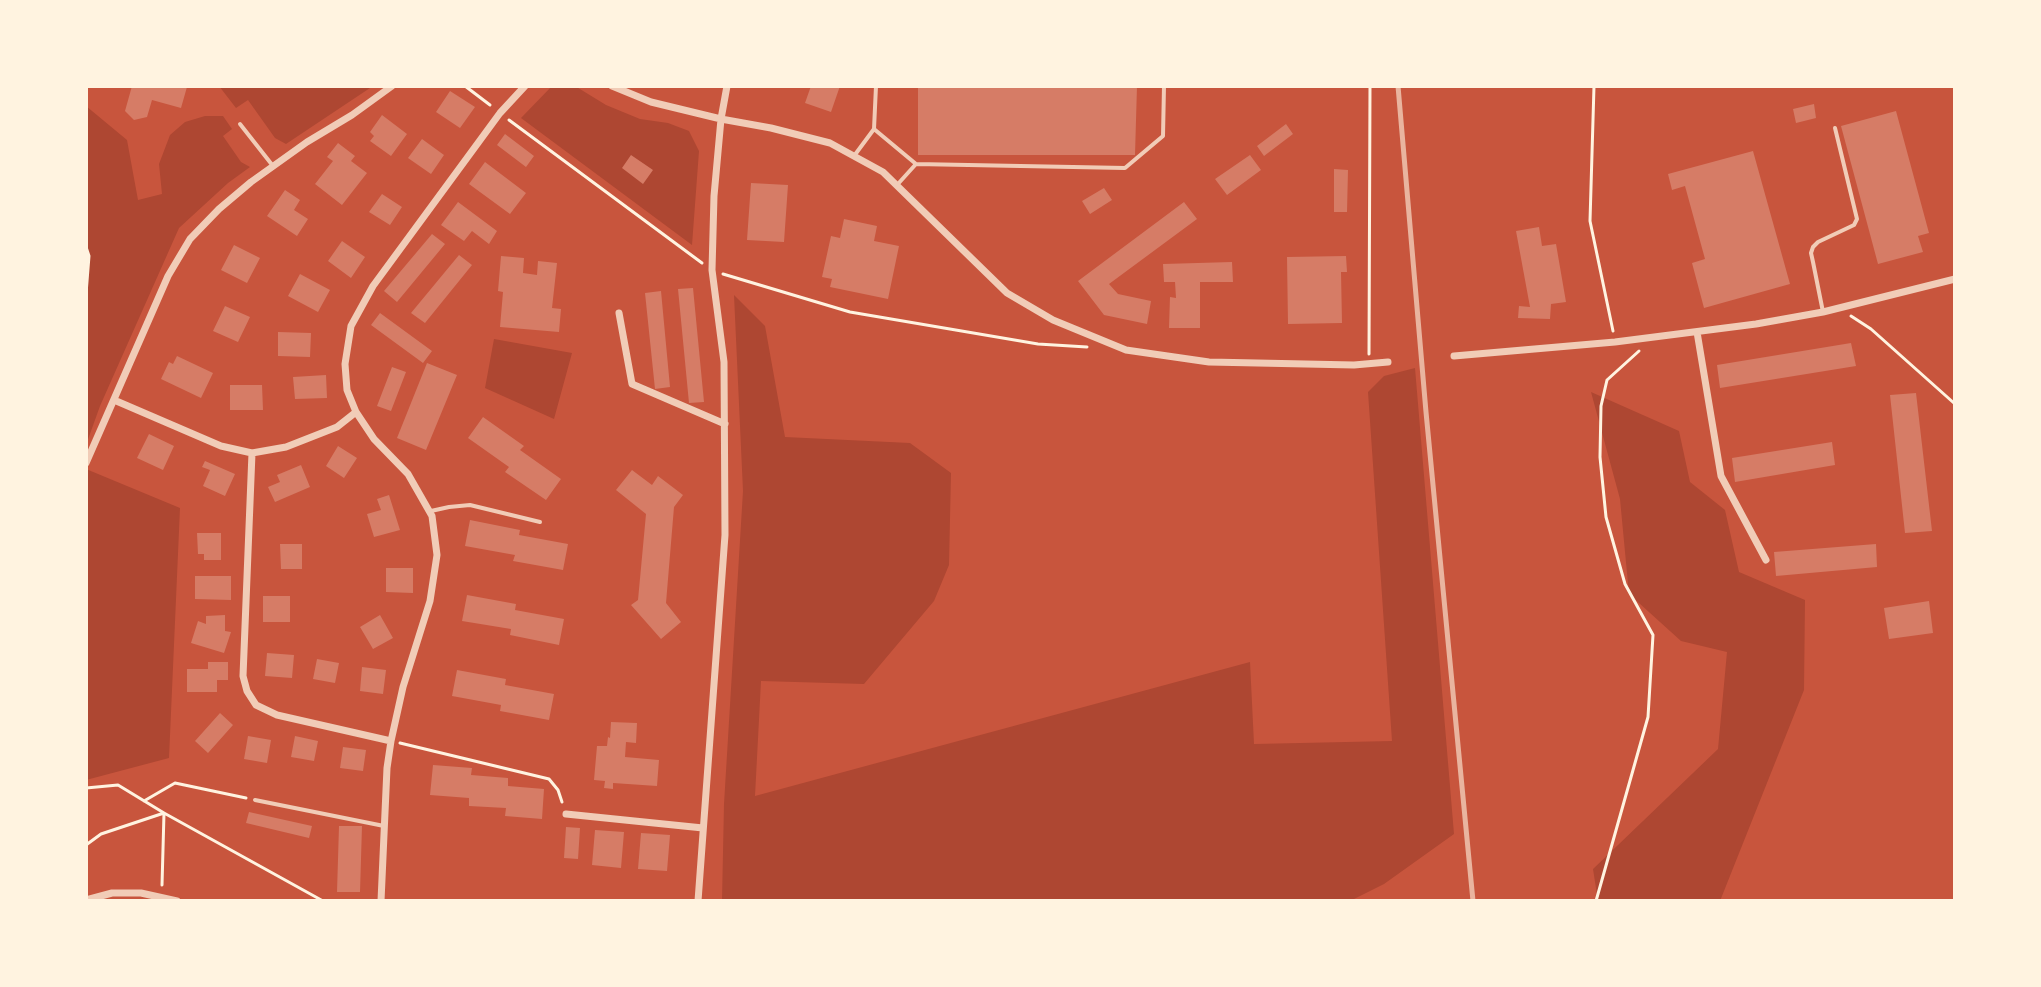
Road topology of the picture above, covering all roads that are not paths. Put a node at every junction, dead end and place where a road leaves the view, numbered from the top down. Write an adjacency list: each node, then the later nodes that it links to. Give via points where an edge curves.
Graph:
1 (392, 86): 13 (street)
2 (525, 86): 22 (street, via 373,286 351,326 345,364)
3 (612, 86): 7 (street, via 651,102)
4 (727, 86): 7 (street)
5 (876, 86): 10 (lane)
6 (1164, 86): 12 (lane, via 1163,136 1125,168)
7 (721, 119): 11 (street, via 830,143); 23 (street, via 712,270 724,362)
8 (240, 124): 13 (lane)
9 (1835, 128): 16 (lane, via 1857,219 1813,247)
10 (874, 129): 11 (lane); 12 (lane)
11 (854, 156): 14 (street)
12 (916, 164): 14 (lane)
13 (273, 166): 21 (street, via 190,239 168,276)
14 (897, 185): 20 (street, via 1007,293 1053,320 1126,350 1209,362)
15 (1955, 279): 16 (street)
16 (1823, 312): 18 (street)
17 (619, 313): 23 (street, via 632,384)
18 (1697, 332): 19 (street); 28 (street, via 1721,476)
19 (1454, 356)
20 (1388, 362)
21 (114, 400): 24 (street, via 221,446); 25 (street)
22 (356, 412): 24 (street, via 337,427 286,447); 26 (street, via 408,474)
23 (725, 424): 33 (street, via 725,535)
24 (252, 453): 29 (street, via 243,676 247,691 256,705 277,715)
25 (86, 463)
26 (429, 512): 27 (lane, via 470,505); 29 (street, via 437,555 430,601)
27 (540, 522)
28 (1766, 560)
29 (391, 741): 32 (street)
30 (255, 800): 32 (lane)
31 (566, 814): 33 (street)
32 (384, 826): 36 (street)
33 (703, 828): 37 (street)
34 (86, 900): 35 (street, via 141,893)
35 (177, 901)
36 (381, 901)
37 (698, 901)

